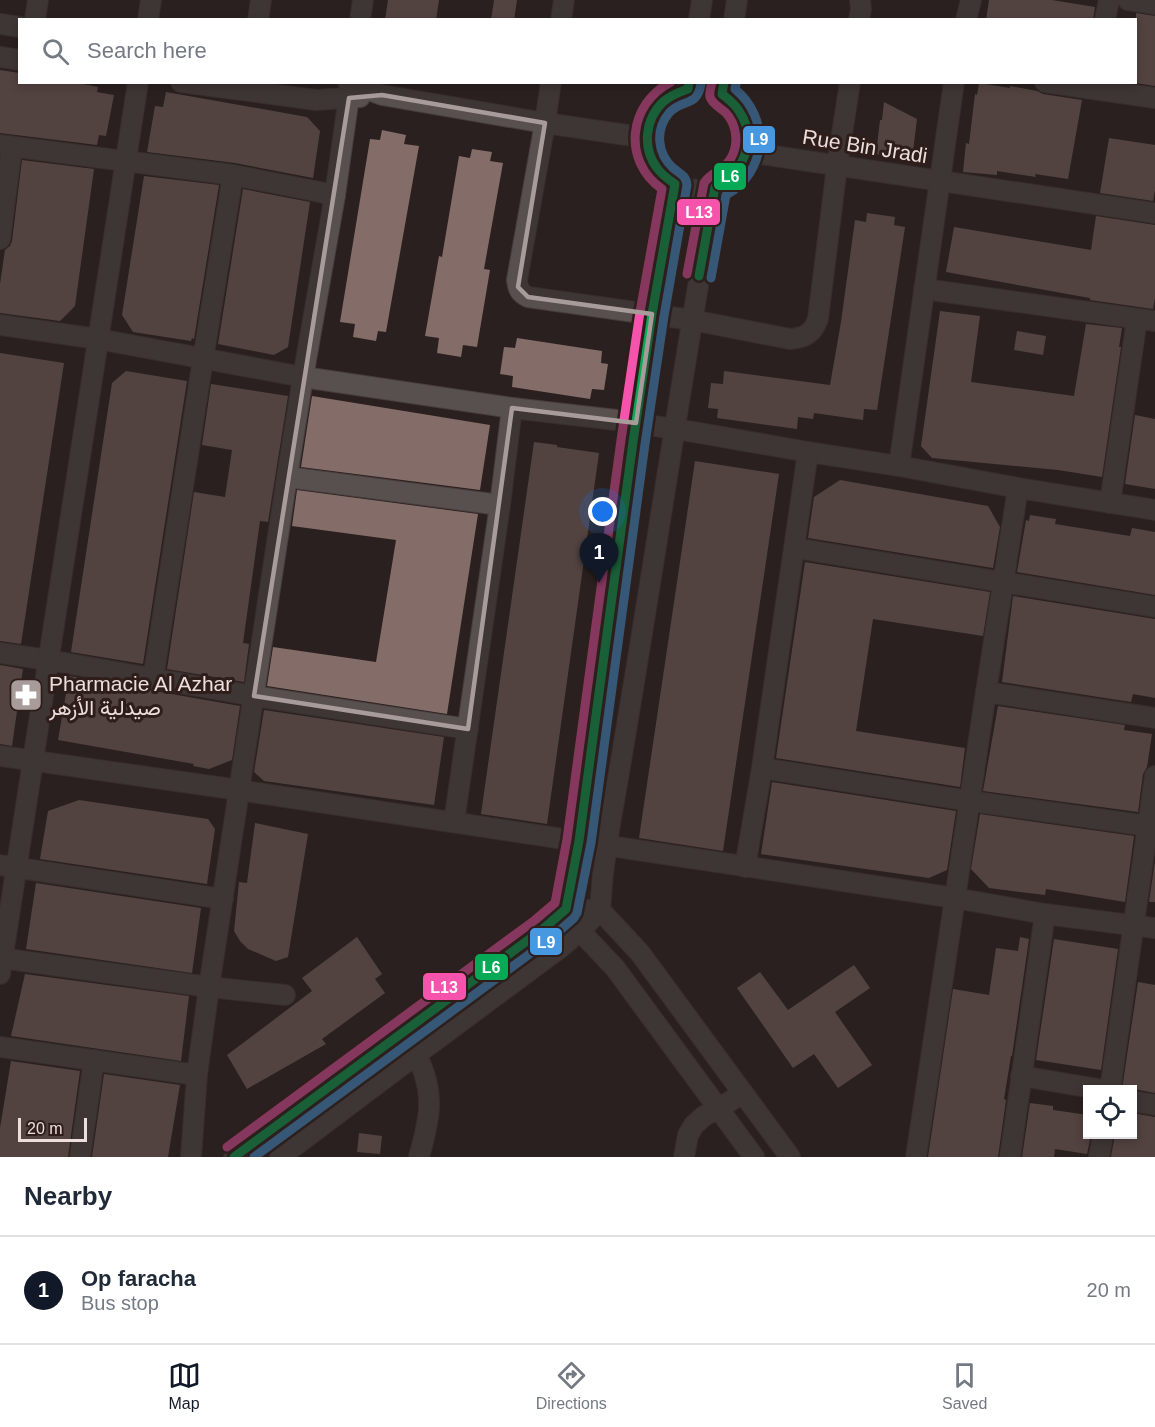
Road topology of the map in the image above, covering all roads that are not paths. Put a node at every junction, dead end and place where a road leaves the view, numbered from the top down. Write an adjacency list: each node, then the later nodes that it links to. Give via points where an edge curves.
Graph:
1 (38, 0): 13 (street)
2 (151, 0): 14 (street)
3 (261, 0): 15 (street)
4 (363, 0): 16 (street)
5 (564, 0): 17 (street)
6 (702, 0): 18 (street)
7 (737, 0): 19 (street)
8 (860, 0): 20 (street)
9 (970, 0): 21 (street)
10 (1108, 0): 22 (street)
11 (1128, 0): 12 (street)
12 (1155, 4)
13 (35, 18)
14 (148, 18)
15 (258, 18)
16 (360, 18)
17 (561, 18)
18 (699, 18)
19 (734, 18)
20 (860, 18)
21 (966, 18)
22 (1105, 18)
23 (0, 24): 24 (street)
24 (18, 27)
25 (0, 57): 26 (street)
26 (18, 60)
27 (138, 84): 42 (street)
28 (196, 84): 35 (street, via 316,100)
29 (551, 84): 38 (street)
30 (850, 84): 43 (street)
31 (954, 84): 45 (street)
32 (1070, 84): 34 (street)
33 (689, 86): 36 (street); 39 (street, via 661,104 651,120)
34 (1095, 86): 37 (street)
35 (350, 87): 38 (street); 48 (street)
36 (723, 88): 41 (street, via 745,119)
37 (1155, 98)
38 (545, 123): 39 (street); 52 (street, via 517,280 521,293)
39 (647, 138): 46 (street, via 655,167)
40 (6, 146): 42 (street); 50 (street)
41 (747, 152): 43 (street, Rue Bin Jradi); 47 (street, via 734,175)
42 (126, 162): 44 (street); 56 (street)
43 (837, 166): 45 (street, Rue Bin Jradi); 53 (street, via 818,319 811,332 790,339)
44 (233, 175): 48 (street); 57 (street)
45 (940, 182): 49 (street, Rue Bin Jradi); 51 (street)
46 (675, 184): 47 (street, via 691,190); 52 (street)
47 (715, 187): 53 (street)
48 (335, 195): 58 (street)
49 (1155, 213)
50 (0, 239)
51 (924, 290): 54 (street); 63 (street)
52 (652, 314): 53 (street); 60 (street)
53 (692, 320): 61 (street)
54 (1146, 320): 66 (street)
55 (0, 325): 56 (street)
56 (99, 339): 57 (street); 73 (street)
57 (202, 359): 58 (street); 74 (street)
58 (303, 377): 59 (street); 64 (street)
59 (512, 408): 60 (street); 67 (street)
60 (636, 423): 61 (street); 87 (street)
61 (675, 429): 62 (street); 88 (street)
62 (808, 452): 63 (street); 69 (street)
63 (899, 465): 65 (street)
64 (287, 477): 67 (street); 76 (street)
65 (1018, 488): 66 (street); 70 (street)
66 (1110, 503): 68 (street)
67 (500, 505): 78 (street)
68 (1155, 510)
69 (795, 548): 70 (street); 81 (street)
70 (1003, 583): 71 (street); 75 (street)
71 (1155, 607)
72 (0, 653): 73 (street)
73 (48, 660): 74 (street); 80 (street)
74 (153, 679): 76 (street)
75 (986, 692): 77 (street); 84 (street)
76 (254, 696): 78 (street); 83 (street)
77 (1155, 718)
78 (468, 729): 85 (street)
79 (0, 756): 80 (street)
80 (33, 761): 83 (street); 89 (street)
81 (762, 768): 84 (street); 90 (street)
82 (1155, 776): 86 (street)
83 (239, 790): 85 (street); 92 (street)
84 (970, 801): 86 (street); 91 (street)
85 (454, 822): 87 (street)
86 (1148, 826): 96 (street)
87 (579, 841): 88 (street); 93 (street)
88 (608, 846): 90 (street); 94 (street)
89 (9, 866): 92 (street); 99 (street)
90 (745, 867): 91 (street)
91 (956, 898): 95 (street); 123 (street)
92 (223, 899): 100 (street)
93 (566, 909): 94 (street); 98 (street); 102 (street)
94 (600, 910): 98 (street); 110 (street, via 640,953)
95 (1046, 914): 96 (street); 107 (street)
96 (1134, 925): 97 (street); 108 (street)
97 (1155, 928)
98 (580, 931): 104 (street); 113 (street, via 615,968)
99 (1, 964): 100 (street)
100 (210, 987): 101 (street); 106 (street)
101 (285, 994)
102 (404, 1032): 104 (street); 117 (street)
103 (0, 1047): 105 (street)
104 (417, 1054): 118 (street); 119 (street, via 430,1107)
105 (94, 1060): 106 (street); 115 (street)
106 (197, 1075): 116 (street)
107 (1021, 1076): 109 (street); 124 (street)
108 (1111, 1085)
109 (1083, 1086)
110 (743, 1093): 113 (street); 122 (street)
111 (1137, 1102): 112 (street)
112 (1155, 1105)
113 (718, 1109): 120 (street, via 694,1125); 121 (street)
114 (1102, 1139): 125 (street)
115 (80, 1157)
116 (191, 1157)
117 (234, 1157)
118 (280, 1157)
119 (419, 1157)
120 (684, 1157)
121 (754, 1157)
122 (790, 1157)
123 (916, 1157)
124 (1010, 1157)
125 (1099, 1157)

